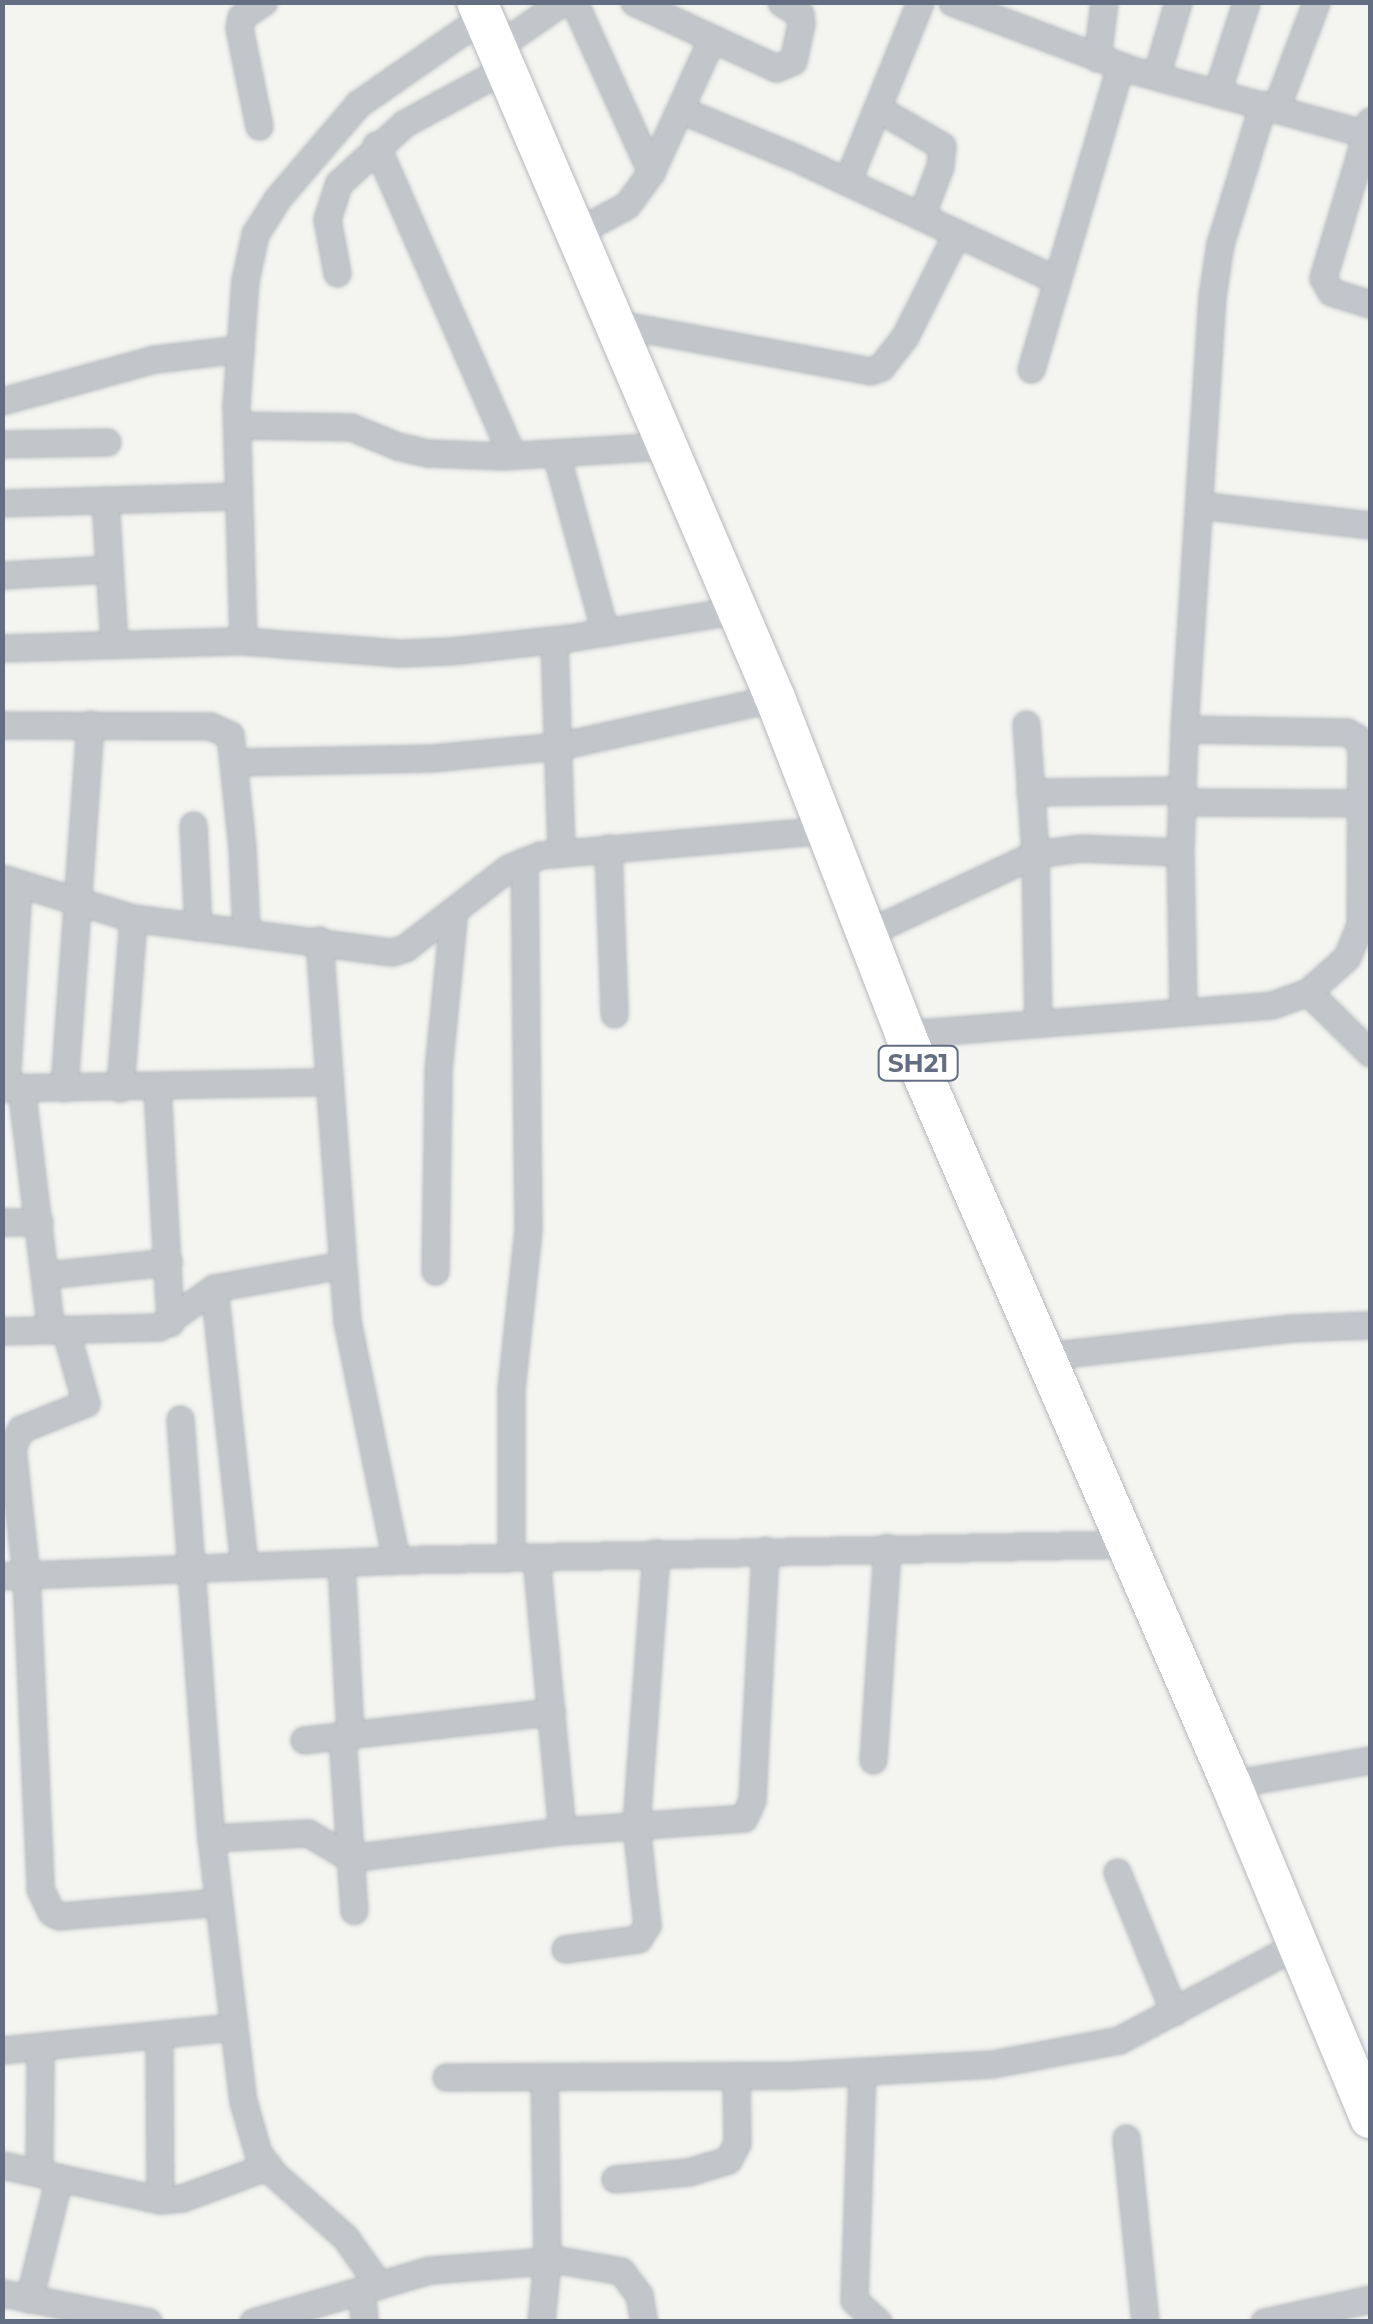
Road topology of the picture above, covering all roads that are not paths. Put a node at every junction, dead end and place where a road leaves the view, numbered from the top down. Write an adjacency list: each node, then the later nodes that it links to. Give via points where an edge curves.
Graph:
1 (263, 2): 21 (street, via 241,17 239,28)
2 (562, 2): 13 (street)
3 (574, 2): 24 (street)
4 (634, 2): 14 (street)
5 (781, 2): 14 (street, via 800,14 801,24 793,61 785,67)
6 (920, 2): 19 (street)
7 (952, 2): 12 (street)
8 (1104, 2): 15 (street)
9 (1178, 2): 16 (street)
10 (1246, 2): 17 (street)
11 (1316, 2): 18 (street)
12 (1003, 12): 15 (street)
13 (491, 33): 23 (street); 27 (main road, SH21); 33 (street, via 358,104 277,198 248,253)
14 (712, 38): 20 (street)
15 (1109, 62): 16 (street); 30 (street)
16 (1156, 76): 17 (street)
17 (1217, 92): 18 (street)
18 (1270, 106): 22 (street); 45 (street, via 1215,269)
19 (877, 108): 25 (street); 26 (street, via 942,146)
20 (680, 110): 24 (street); 25 (street)
21 (259, 126)
22 (1369, 130): 31 (street, via 1323,278 1332,292)
23 (376, 145): 29 (street, via 339,183 329,204); 41 (street)
24 (651, 172): 27 (street, via 627,204)
25 (848, 182): 26 (street)
26 (920, 216): 28 (street)
27 (575, 233): 32 (main road, SH21)
28 (957, 233): 30 (street); 32 (street, via 905,336 882,367 870,371)
29 (336, 273)
30 (1055, 279): 34 (street)
31 (1370, 304)
32 (612, 322): 39 (main road, SH21)
33 (240, 349): 35 (street, via 155,359); 36 (street)
34 (1031, 369)
35 (2, 401)
36 (237, 425): 41 (street, via 351,427 413,451); 42 (street)
37 (107, 442): 38 (street)
38 (2, 444)
39 (666, 446): 40 (street); 49 (main road, SH21)
40 (556, 454): 41 (street); 50 (street)
41 (512, 455)
42 (238, 496): 43 (street); 52 (street)
43 (105, 500): 44 (street); 47 (street)
44 (2, 503)
45 (1198, 505): 46 (street); 59 (street)
46 (1370, 525)
47 (108, 569): 48 (street); 53 (street)
48 (2, 575)
49 (738, 610): 50 (street); 55 (main road, SH21)
50 (606, 632): 51 (street)
51 (554, 640): 52 (street, via 400,653); 60 (street)
52 (243, 641): 53 (street)
53 (114, 642): 54 (street)
54 (2, 648)
55 (775, 698): 60 (street); 66 (main road, SH21)
56 (90, 724): 58 (street); 61 (street, via 210,726 230,735); 73 (street)
57 (1026, 724): 62 (street)
58 (2, 725)
59 (1184, 728): 63 (street); 64 (street, via 1353,734 1362,750)
60 (558, 746): 61 (street, via 431,758); 68 (street)
61 (235, 762): 78 (street)
62 (1030, 792): 63 (street); 70 (street)
63 (1182, 796): 64 (street); 69 (street)
64 (1366, 803): 75 (street)
65 (193, 825): 77 (street)
66 (826, 830): 67 (street); 79 (main road, SH21)
67 (608, 848): 68 (street); 83 (street)
68 (561, 852): 71 (street)
69 (1180, 852): 70 (street, via 1080,848); 82 (street)
70 (1035, 854): 79 (street); 84 (street)
71 (524, 860): 74 (street); 109 (street, via 528,1229 511,1390)
72 (10, 881): 73 (street); 88 (street)
73 (77, 904): 76 (street); 89 (street)
74 (454, 911): 80 (street, via 392,952); 96 (street, via 438,1070)
75 (1366, 912): 81 (street, via 1347,957)
76 (133, 918): 77 (street); 90 (street)
77 (198, 927): 78 (street)
78 (246, 932): 80 (street)
79 (866, 934): 85 (main road, SH21)
80 (319, 940): 87 (street)
81 (1308, 992): 82 (street, via 1272,1005); 86 (street)
82 (1183, 1010): 84 (street)
83 (614, 1014)
84 (1038, 1023): 85 (street)
85 (906, 1034): 103 (main road, SH21)
86 (1370, 1053)
87 (328, 1082): 91 (street); 95 (street)
88 (10, 1088): 89 (street); 93 (street)
89 (64, 1088): 90 (street)
90 (120, 1088): 91 (street)
91 (157, 1088): 94 (street)
92 (2, 1222): 93 (street)
93 (39, 1222): 97 (street)
94 (168, 1262): 97 (street); 99 (street)
95 (342, 1265): 98 (street); 110 (street, via 360,1395)
96 (434, 1271)
97 (46, 1275): 101 (street)
98 (214, 1288): 99 (street); 112 (street)
99 (170, 1324): 101 (street)
100 (1370, 1324): 103 (street)
101 (58, 1330): 102 (street); 114 (street, via 86,1403 21,1430 12,1447)
102 (2, 1331)
103 (1046, 1356): 105 (main road, SH21)
104 (180, 1419): 113 (street)
105 (1127, 1544): 106 (street); 120 (main road, SH21)
106 (886, 1547): 107 (street); 118 (street)
107 (764, 1550): 108 (street); 121 (street, via 751,1809 737,1821)
108 (656, 1554): 109 (street); 121 (street)
109 (524, 1557): 110 (street); 115 (street)
110 (396, 1560): 111 (street)
111 (341, 1562): 112 (street); 116 (street)
112 (244, 1566): 113 (street)
113 (192, 1568): 114 (street); 123 (street)
114 (14, 1576): 126 (street, via 46,1905 59,1916 78,1916)
115 (551, 1712): 116 (street); 122 (street)
116 (346, 1735): 117 (street); 124 (street)
117 (304, 1740)
118 (873, 1760)
119 (1370, 1760): 120 (street)
120 (1231, 1784): 128 (main road, SH21)
121 (636, 1825): 122 (street); 129 (street, via 648,1913 644,1932)
122 (562, 1831): 124 (street)
123 (211, 1838): 124 (street, via 308,1833); 126 (street)
124 (350, 1858): 127 (street)
125 (1117, 1872): 130 (street)
126 (218, 1902): 131 (street)
127 (354, 1911)
128 (1297, 1945): 130 (street); 135 (main road, SH21)
129 (565, 1949)
130 (1174, 2012): 136 (street, via 1092,2048 993,2064)
131 (232, 2027): 132 (street); 143 (street, via 243,2102)
132 (159, 2034): 133 (street); 146 (street)
133 (40, 2047): 134 (street); 144 (street)
134 (2, 2050)
135 (1358, 2055): 140 (main road, SH21)
136 (862, 2072): 137 (street); 157 (street, via 854,2300)
137 (736, 2076): 139 (street); 145 (street, via 736,2143 728,2160 688,2172)
138 (446, 2077): 139 (street)
139 (544, 2077): 147 (street)
140 (1370, 2118)
141 (1126, 2138): 158 (street)
142 (2, 2165): 144 (street)
143 (268, 2166): 146 (street); 148 (street, via 346,2237)
144 (49, 2176): 146 (street); 150 (street)
145 (615, 2179)
146 (160, 2200)
147 (547, 2261): 148 (street, via 430,2270); 155 (street); 156 (street, via 620,2270 639,2295)
148 (370, 2288): 153 (street); 154 (street)
149 (2, 2294): 150 (street)
150 (29, 2299): 152 (street)
151 (1370, 2299): 159 (street)
152 (148, 2322)
153 (253, 2322)
154 (364, 2322)
155 (541, 2322)
156 (644, 2322)
157 (878, 2322)
158 (1145, 2322)
159 (1264, 2322)

